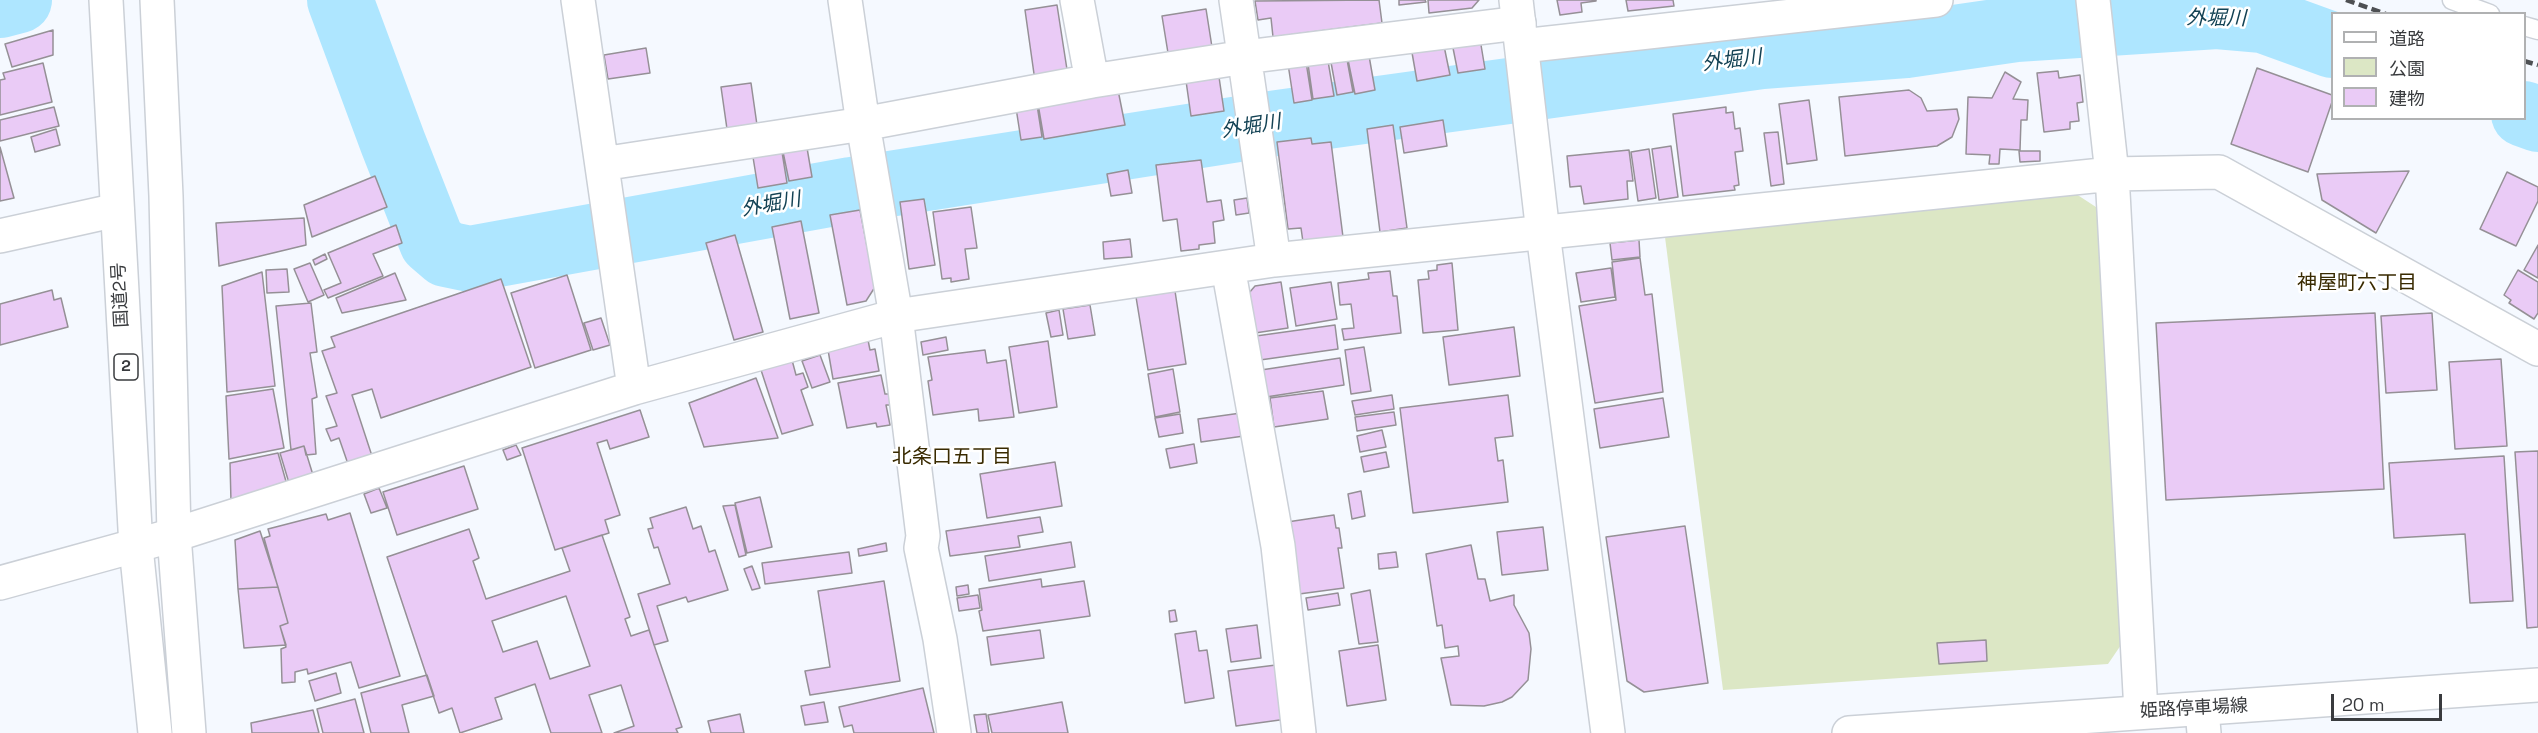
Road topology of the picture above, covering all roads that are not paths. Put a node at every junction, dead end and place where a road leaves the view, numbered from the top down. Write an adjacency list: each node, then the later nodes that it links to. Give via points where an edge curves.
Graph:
1 (106, 0): 17 (main road, 国道2号 / 2)
2 (157, 0): 25 (main road)
3 (578, 0): 15 (main road)
4 (845, 0): 14 (main road)
5 (1077, 0): 13 (main road)
6 (1236, 0): 12 (main road)
7 (1936, 0): 11 (main road)
8 (2093, 0): 16 (main road)
9 (2452, 0): 10 (lane)
10 (2485, 12)
11 (1519, 23): 12 (main road); 18 (main road)
12 (1245, 57): 13 (main road); 20 (main road)
13 (1092, 81): 14 (main road)
14 (863, 124): 15 (main road); 22 (main road)
15 (602, 164): 24 (main road)
16 (2112, 174): 18 (main road); 23 (main road, via 2219,172); 29 (main road)
17 (117, 210): 19 (main road); 26 (main road, 国道2号 / 2)
18 (1544, 233): 20 (main road); 35 (main road)
19 (0, 236)
20 (1274, 260): 21 (main road)
21 (1228, 267): 22 (main road); 34 (main road, via 1278,546)
22 (896, 316): 24 (main road); 33 (main road, via 923,536 921,548)
23 (2538, 349)
24 (634, 388): 25 (main road)
25 (174, 535): 26 (main road); 32 (main road)
26 (136, 547): 27 (main road); 31 (main road, 国道2号 / 2)
27 (0, 583)
28 (2538, 685): 30 (main road, 姫路停車場線)
29 (2141, 712): 30 (main road, 姫路停車場線); 36 (main road, 姫路停車場線)
30 (2203, 722)
31 (155, 733)
32 (189, 733)
33 (954, 733)
34 (1299, 733)
35 (1608, 733)
36 (1849, 733)

